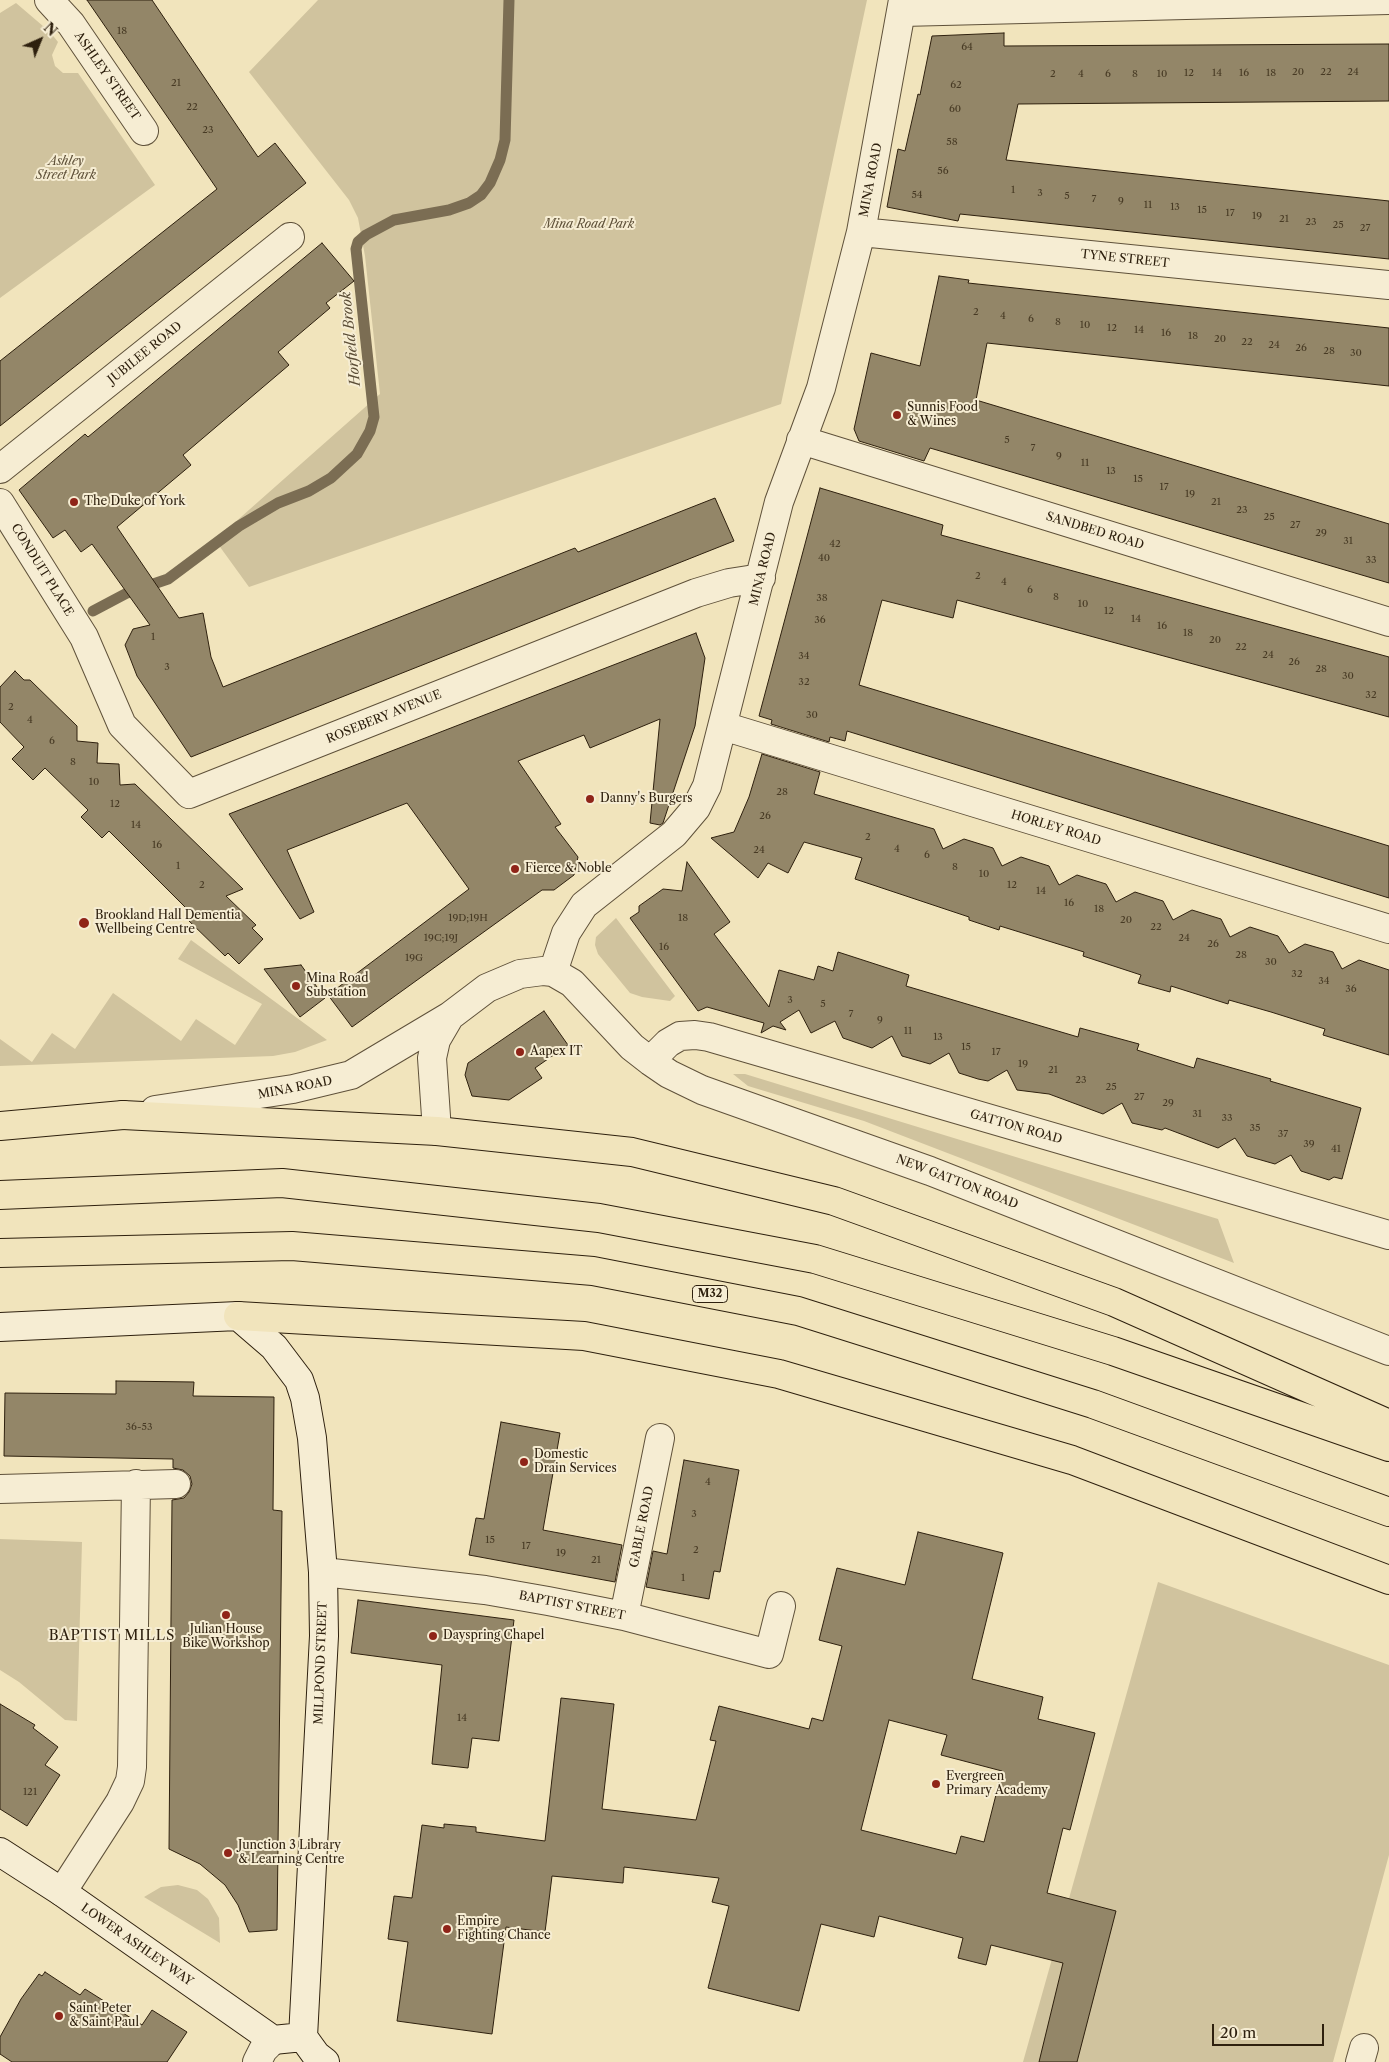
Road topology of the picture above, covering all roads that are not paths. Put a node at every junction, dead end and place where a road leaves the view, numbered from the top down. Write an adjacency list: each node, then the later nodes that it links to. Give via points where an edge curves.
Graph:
1 (48, 0): 4 (street, ASHLEY STREET, via 71,24)
2 (1389, 0): 3 (street)
3 (903, 6): 5 (street, MINA ROAD)
4 (144, 130)
5 (861, 232): 7 (street, TYNE STREET); 8 (street, MINA ROAD, via 821,388)
6 (290, 237): 9 (street, JUBILEE ROAD)
7 (1389, 285)
8 (801, 440): 11 (street, MINA ROAD, via 779,502); 12 (street, SANDBED ROAD)
9 (0, 469)
10 (0, 503): 13 (street, CONDUIT PLACE)
11 (761, 578): 13 (street, ROSEBERY AVENUE, via 696,593 189,794 122,725); 14 (street, MINA ROAD)
12 (1389, 622)
13 (84, 637)
14 (723, 726): 15 (street, HORLEY ROAD); 16 (street, MINA ROAD, via 707,786 696,808 674,834 584,905 566,933)
15 (1389, 930)
16 (553, 972): 17 (street, MINA ROAD, via 510,977 487,988); 18 (street, NEW GATTON ROAD, via 572,983 621,1036)
17 (450, 1016): 19 (street, MINA ROAD, via 363,1069 338,1080 293,1090); 21 (street, MINA ROAD, via 436,1040 432,1058)
18 (650, 1061): 23 (street, GATTON ROAD, via 680,1036 709,1037); 27 (street, NEW GATTON ROAD, via 702,1090 939,1174)
19 (123, 1115): 20 (main road); 21 (main road)
20 (0, 1126)
21 (437, 1131): 28 (main road, via 632,1152 834,1202 1114,1302)
22 (0, 1195): 30 (main road, via 282,1183 599,1218 814,1259 1113,1352)
23 (1389, 1235)
24 (0, 1253): 34 (main road, M32, via 292,1246 593,1271 798,1311 1093,1404)
25 (238, 1316): 26 (street); 35 (street, MILLPOND STREET, via 287,1362 299,1380 305,1398 312,1438); 36 (main road, via 584,1336 779,1374 1072,1460)
26 (0, 1327)
27 (1389, 1351)
28 (1389, 1424)
29 (660, 1438): 38 (street, GABLE ROAD)
30 (1389, 1447)
31 (136, 1484): 32 (street); 33 (street); 40 (street, via 130,1781)
32 (176, 1484)
33 (0, 1488)
34 (1389, 1512)
35 (323, 1572): 38 (street, BAPTIST STREET, via 485,1590); 41 (street, MILLPOND STREET, via 324,1636)
36 (1389, 1580)
37 (781, 1606): 38 (street, BAPTIST STREET, via 769,1654)
38 (624, 1616)
39 (0, 1852): 40 (street, LOWER ASHLEY WAY)
40 (62, 1892): 42 (street, LOWER ASHLEY WAY)
41 (303, 2037): 42 (street); 44 (street)
42 (273, 2040): 43 (street)
43 (257, 2062)
44 (325, 2062)

